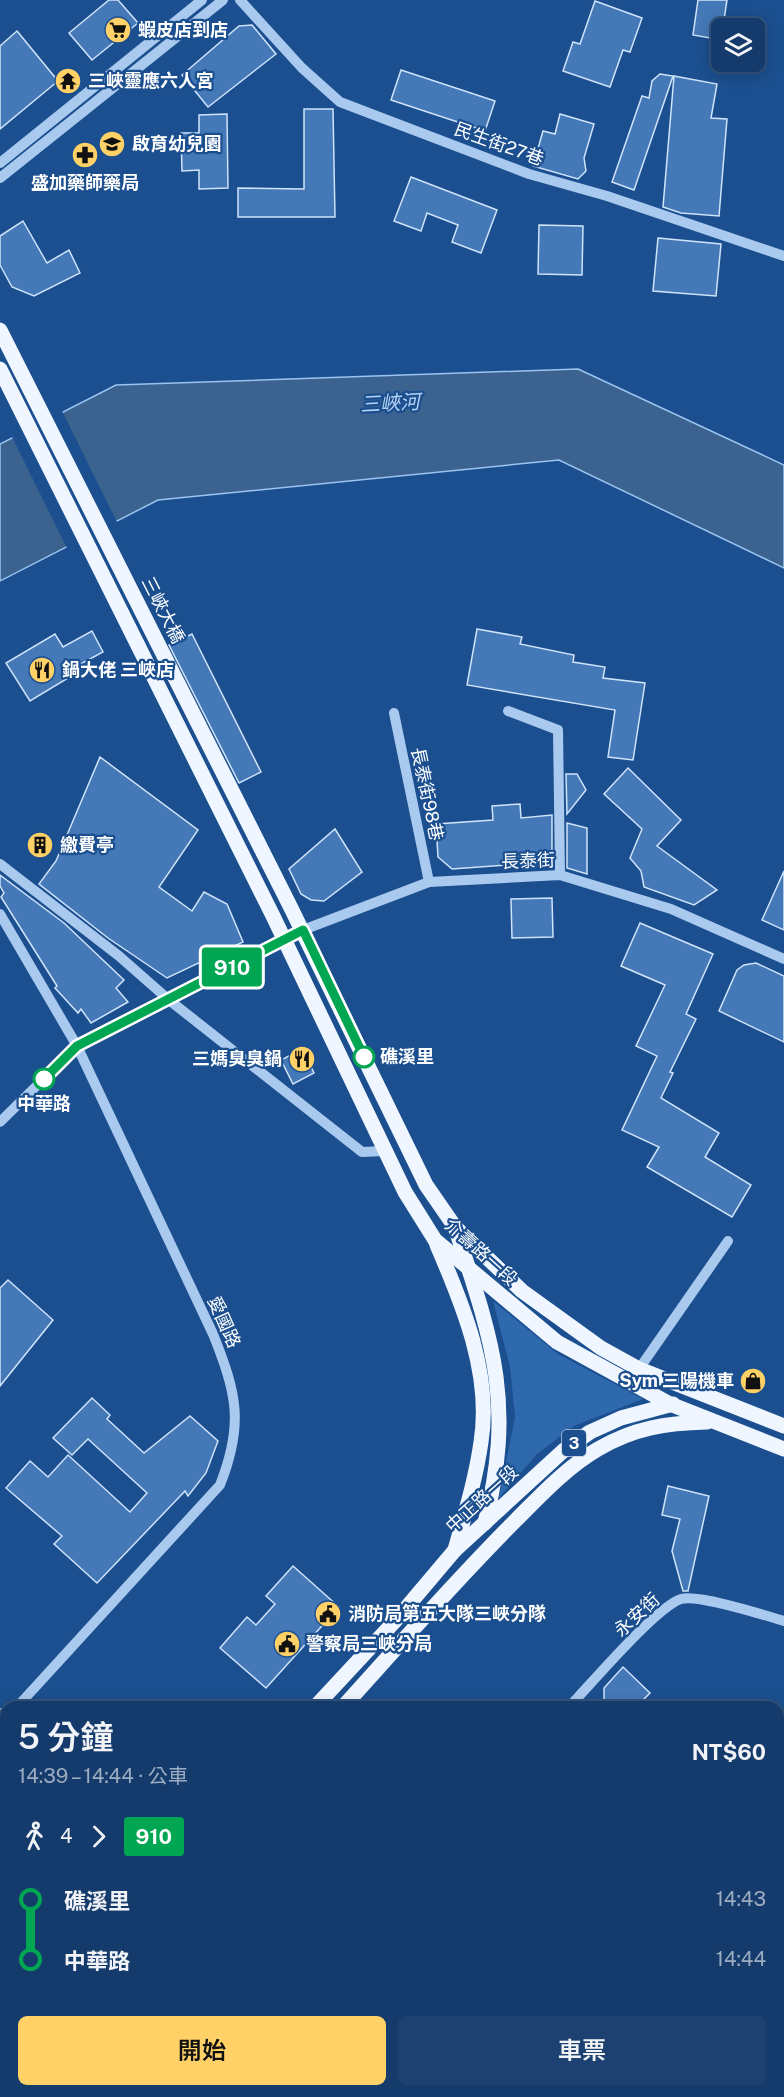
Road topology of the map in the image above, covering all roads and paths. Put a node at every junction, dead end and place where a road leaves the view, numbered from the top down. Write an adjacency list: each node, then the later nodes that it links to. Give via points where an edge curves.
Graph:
1 (202, 0): 4 (street)
2 (223, 0): 5 (street)
3 (240, 0): 6 (street, 民生街27巷, via 302,68 340,102 529,174)
4 (0, 163)
5 (0, 178)
6 (784, 256)
7 (0, 330): 14 (main road, 三峽大橋)
8 (0, 369): 16 (main road, 三峽大橋)
9 (508, 711): 12 (street, via 558,730)
10 (394, 712): 13 (street, 長泰街98巷)
11 (0, 864): 20 (street)
12 (560, 875): 13 (street, 長泰街); 19 (street, 長泰街, via 671,909)
13 (429, 882): 17 (street, 長泰街)
14 (291, 908): 17 (main road, 介壽路一段)
15 (0, 914): 21 (street, 愛國路)
16 (273, 916): 18 (main road, 介壽路一段)
17 (303, 930): 18 (street, 長泰街); 24 (main road, 介壽路一段, via 426,1185)
18 (284, 940): 20 (street); 23 (main road, 介壽路一段)
19 (784, 959)
20 (169, 1000): 21 (street); 23 (street, via 362,1152)
21 (77, 1046): 22 (street); 38 (street, 愛國路, via 213,1334 228,1373 237,1418 233,1453 220,1485)
22 (0, 1122)
23 (385, 1151): 25 (main road, 介壽路一段)
24 (455, 1227): 27 (main road); 28 (main road, 介壽路一段, via 522,1291 601,1348)
25 (435, 1240): 27 (main road, 介壽路一段); 35 (main road, via 458,1292 482,1389 482,1440)
26 (728, 1241): 28 (street)
27 (470, 1272): 30 (main road, 介壽路一段, via 557,1342); 34 (main road, via 487,1320 499,1381 501,1425)
28 (639, 1369): 29 (main road, 介壽路一段)
29 (724, 1403): 30 (main road, 中正路一段 / 3); 32 (main road, 介壽路一段 / 3)
30 (670, 1404): 31 (main road, 介壽路一段); 34 (main road, 中正路一段 / 3, via 590,1432 563,1450)
31 (712, 1422): 33 (main road, 介壽路一段 / 3); 36 (main road, 中正路一段 / 3, via 668,1423 629,1434 599,1449 572,1467)
32 (784, 1426)
33 (784, 1449)
34 (485, 1523): 35 (main road, 中正路一段 / 3); 36 (main road)
35 (455, 1550): 39 (main road, 中正路一段 / 3)
36 (476, 1559): 40 (main road, 中正路一段 / 3)
37 (784, 1621): 41 (street, 永安街, via 682,1598 662,1610)
38 (22, 1701)
39 (321, 1701)
40 (348, 1701)
41 (579, 1701)

